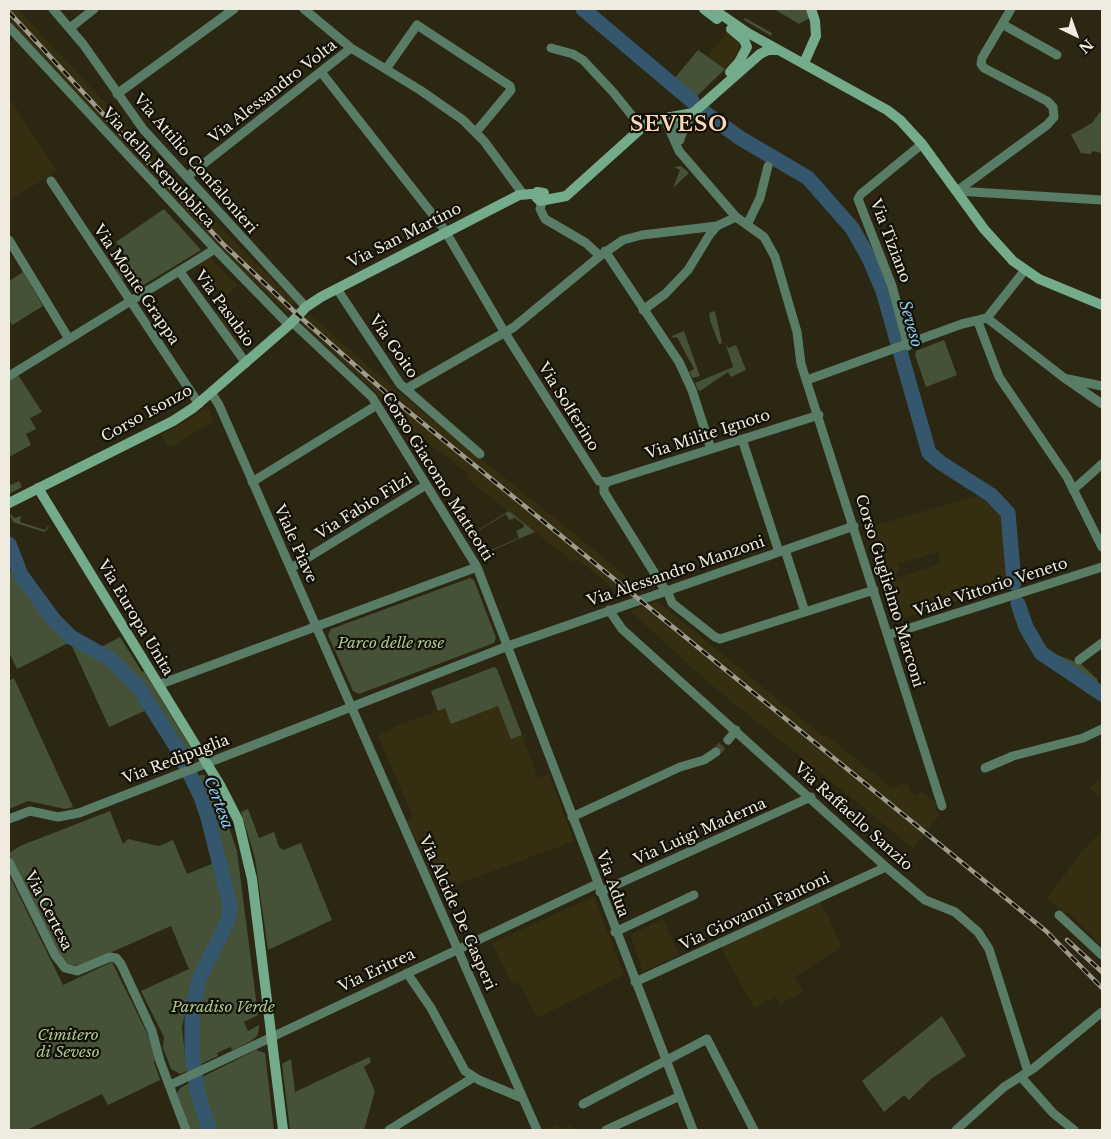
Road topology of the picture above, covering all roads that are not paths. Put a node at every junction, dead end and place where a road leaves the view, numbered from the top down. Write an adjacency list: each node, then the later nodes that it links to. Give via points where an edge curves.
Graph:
1 (53, 9): 11 (street, Via Attilio Confalonieri)
2 (94, 9): 11 (street)
3 (234, 9): 22 (street)
4 (304, 9): 13 (street)
5 (704, 9): 15 (street, via 743,39)
6 (713, 9): 12 (street)
7 (811, 9): 19 (street, via 816,36)
8 (1006, 10): 9 (street)
9 (1002, 24): 17 (street); 33 (street, via 981,59 982,66 1047,101 1055,110 1054,117)
10 (9, 28): 41 (street, Via della Repubblica)
11 (70, 28): 22 (street, Via Attilio Confalonieri)
12 (760, 40): 15 (street, via 750,41); 16 (street); 18 (street, via 764,48)
13 (351, 48): 20 (street); 21 (street, Via Alessandro Volta)
14 (551, 48): 26 (street, via 583,60)
15 (747, 49): 23 (street, via 735,68)
16 (782, 52): 18 (street, via 769,50); 19 (street)
17 (1057, 55)
18 (758, 56): 23 (street)
19 (804, 63): 29 (street, via 887,110)
20 (386, 69): 27 (street, via 453,112); 27 (street, via 417,25 511,87)
21 (321, 72): 31 (street, Via Alessandro Volta); 39 (street, Via Solferino)
22 (117, 94): 31 (street, Via Attilio Confalonieri, via 143,129)
23 (698, 106): 24 (street, via 688,116); 28 (street)
24 (675, 117): 25 (street); 28 (street, via 667,124)
25 (651, 122): 26 (street); 28 (street, via 659,122)
26 (642, 128): 34 (street, Via San Martino, via 565,196)
27 (476, 132): 34 (street)
28 (678, 141): 36 (street, Corso Guglielmo Marconi, via 683,156)
29 (922, 144): 33 (street); 55 (street, Via Tiziano, via 858,199 892,286)
30 (768, 166): 38 (street, via 760,198)
31 (188, 176): 48 (street, Via Attilio Confalonieri)
32 (51, 181): 46 (street, Via Monte Grappa)
33 (957, 191): 35 (street); 43 (street, via 984,229)
34 (534, 195): 39 (street, Via San Martino); 42 (street, via 545,220)
35 (1102, 200)
36 (736, 217): 37 (street); 38 (street, Corso Guglielmo Marconi)
37 (718, 226): 42 (street, via 642,235 623,240); 49 (street, via 682,276)
38 (747, 226): 59 (street, Corso Guglielmo Marconi, via 764,238 775,257)
39 (445, 233): 45 (street, Via San Martino); 53 (street, Via Solferino)
40 (9, 240): 54 (street)
41 (215, 250): 44 (street); 52 (street, Via della Repubblica)
42 (603, 254): 49 (street); 53 (street)
43 (1025, 270): 47 (street); 50 (street)
44 (180, 272): 46 (street); 56 (street, Via Pasubio)
45 (336, 288): 48 (street, Via San Martino); 61 (street, Via Goito)
46 (131, 301): 54 (street); 63 (street, Via Monte Grappa)
47 (1102, 306)
48 (306, 307): 52 (street, Corso Isonzo)
49 (643, 310): 68 (street, via 665,338 690,384)
50 (987, 318): 51 (street); 58 (street)
51 (978, 322): 55 (street, via 962,324); 75 (street, via 999,377)
52 (290, 323): 56 (street, Corso Isonzo); 65 (street, Corso Giacomo Matteotti, via 365,390)
53 (505, 333): 61 (street); 72 (street, Via Solferino, via 597,479)
54 (69, 339): 57 (street)
55 (906, 346): 59 (street)
56 (246, 363): 62 (street, Corso Isonzo)
57 (9, 376)
58 (1064, 378): 60 (street); 64 (street)
59 (807, 380): 66 (street, Corso Guglielmo Marconi)
60 (1102, 386)
61 (406, 389): 69 (street, Via Goito)
62 (212, 394): 63 (street, Corso Isonzo); 71 (street, Viale Piave)
63 (199, 404): 74 (street, Corso Isonzo, via 172,421)
64 (1102, 404)
65 (377, 405): 71 (street); 73 (street, Corso Giacomo Matteotti)
66 (819, 415): 67 (street, Via Milite Ignoto); 77 (street, Corso Guglielmo Marconi)
67 (742, 439): 68 (street, Via Milite Ignoto); 79 (street)
68 (711, 449): 72 (street, Via Milite Ignoto)
69 (480, 454)
70 (1102, 464): 75 (street)
71 (252, 482): 82 (street, Viale Piave)
72 (607, 482): 83 (street, via 604,492)
73 (426, 485): 81 (street, Corso Giacomo Matteotti); 82 (street, Via Fabio Filzi)
74 (38, 488): 76 (street, Corso Isonzo); 92 (street, Via Europa Unita)
75 (1073, 490): 78 (street)
76 (9, 503)
77 (854, 526): 79 (street, Via Alessandro Manzoni); 84 (street, Corso Guglielmo Marconi)
78 (1102, 547)
79 (782, 551): 83 (street, Via Alessandro Manzoni); 86 (street)
80 (1102, 566): 88 (street, Viale Vittorio Veneto)
81 (477, 567): 87 (street); 90 (street, Corso Giacomo Matteotti)
82 (291, 568): 87 (street, Viale Piave)
83 (666, 590): 85 (street, Via Alessandro Manzoni); 86 (street, via 672,603 719,639)
84 (874, 590): 86 (street); 88 (street, Corso Guglielmo Marconi)
85 (609, 610): 90 (street, Via Alessandro Manzoni); 95 (street, Via Raffaello Sanzio, via 622,629)
86 (805, 612)
87 (316, 627): 92 (street); 93 (street, Viale Piave)
88 (888, 635): 101 (street, Corso Guglielmo Marconi)
89 (1102, 643): 91 (street)
90 (508, 646): 93 (street, Via Alessandro Manzoni); 102 (street, Via Adua)
91 (1079, 660)
92 (158, 685): 98 (street, Via Europa Unita)
93 (352, 706): 98 (street, Via Redipuglia); 110 (street, Via Alcide De Gasperi)
94 (1102, 729): 99 (street, via 1075,741 1014,756)
95 (736, 730): 96 (street); 100 (street, Via Raffaello Sanzio)
96 (728, 740)
97 (716, 752): 102 (street)
98 (206, 762): 103 (street, Via Redipuglia, via 72,815 58,817 30,812); 115 (street, Via Europa Unita, via 233,809 247,850)
99 (985, 768)
100 (811, 797): 105 (street, Via Raffaello Sanzio); 106 (street, Via Luigi Maderna)
101 (942, 806)
102 (572, 817): 106 (street, Via Adua)
103 (9, 819)
104 (9, 862): 119 (street, Via Certesa, via 55,955 65,968 77,971 107,958 118,960 152,1031)
105 (886, 867): 113 (street, Via Giovanni Fantoni); 117 (street, Via Raffaello Sanzio, via 925,900 962,916 983,938 989,949)
106 (599, 888): 109 (street, Via Adua); 110 (street, Via Eritrea)
107 (694, 895): 109 (street)
108 (1059, 915): 111 (street)
109 (615, 932): 113 (street, Via Adua)
110 (458, 949): 112 (street, Via Eritrea); 121 (street, Via Alcide De Gasperi)
111 (1102, 955)
112 (407, 973): 115 (street, Via Eritrea); 118 (street, via 436,1017 461,1066)
113 (635, 982): 116 (street, Via Adua)
114 (1102, 1012): 117 (street)
115 (272, 1037): 119 (street, Via Eritrea); 124 (street, Via Europa Unita)
116 (665, 1060): 120 (street, Via Adua); 122 (street); 129 (street, via 707,1039)
117 (1024, 1075): 130 (street, via 1004,1087); 131 (street, via 1055,1115)
118 (474, 1078): 121 (street); 125 (street)
119 (170, 1085): 123 (street, Via Certesa)
120 (680, 1096): 127 (street); 128 (street, Via Adua)
121 (522, 1098): 126 (street, Via Alcide De Gasperi)
122 (583, 1104)
123 (186, 1130)
124 (283, 1130)
125 (389, 1130)
126 (537, 1130)
127 (606, 1130)
128 (693, 1130)
129 (754, 1130)
130 (956, 1130)
131 (1074, 1130)

